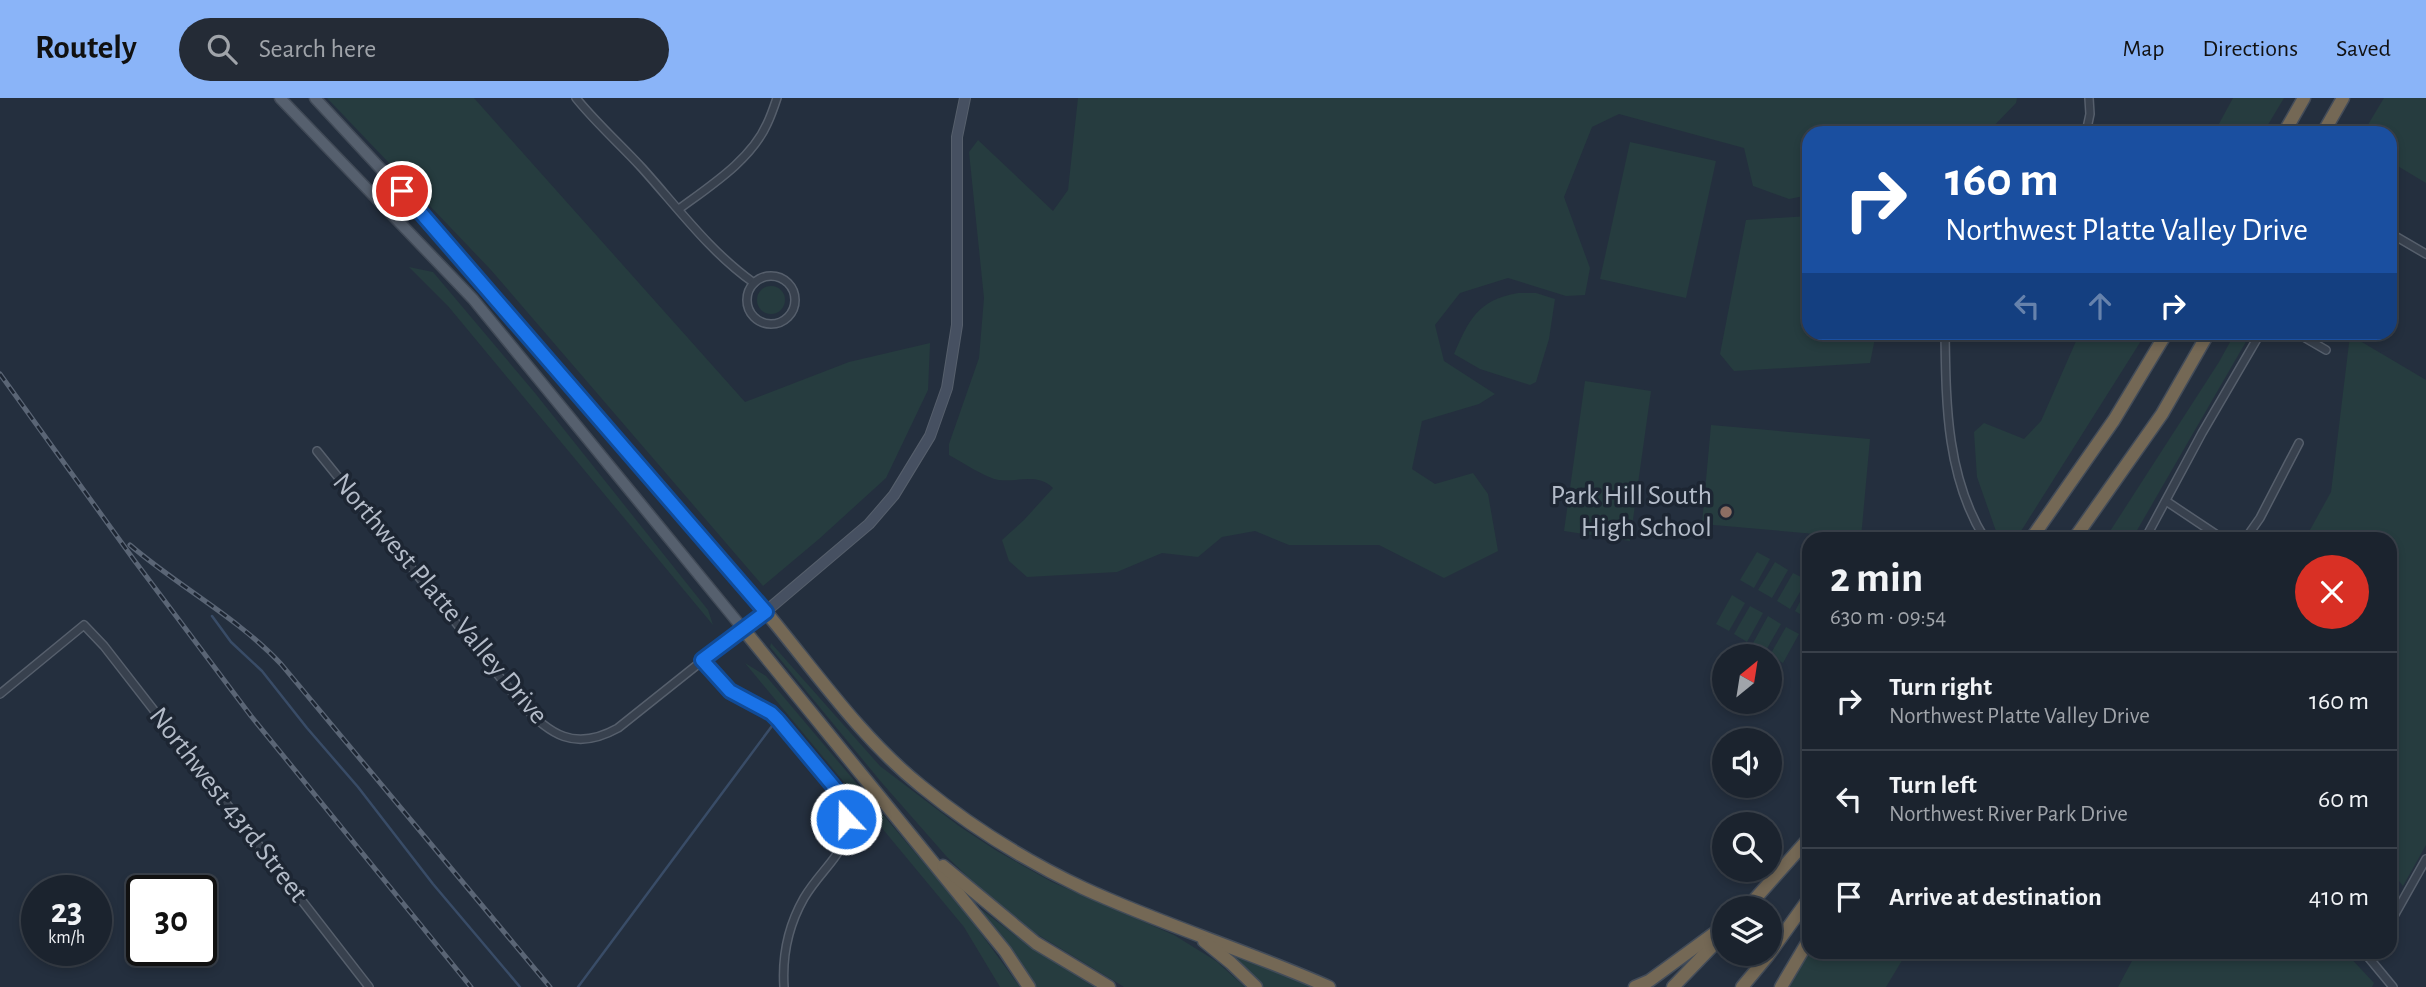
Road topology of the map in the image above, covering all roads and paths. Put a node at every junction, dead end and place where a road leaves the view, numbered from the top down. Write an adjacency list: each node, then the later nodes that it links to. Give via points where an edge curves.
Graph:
1 (280, 98): 32 (main road, via 474,299)
2 (315, 98): 31 (main road, via 428,220)
3 (576, 98): 12 (street)
4 (777, 98): 12 (street, via 767,125 742,159)
5 (965, 98): 31 (street, via 957,137 957,326 947,388 930,436 894,495 869,524)
6 (2090, 98): 9 (street)
7 (2304, 98): 10 (highway)
8 (2343, 98): 11 (highway)
9 (2088, 126)
10 (2288, 126)
11 (2327, 126)
12 (679, 209): 15 (street, via 716,251)
13 (2397, 237): 14 (street)
14 (2426, 254)
15 (754, 283): 15 (street, via 747,300 754,317 771,325 788,318 796,301 789,283 772,276)
16 (1945, 340): 25 (street, via 1949,433 1964,495)
17 (2162, 340): 26 (highway)
18 (2204, 340): 27 (highway, via 2162,414)
19 (2256, 340): 24 (street)
20 (2309, 340): 21 (street)
21 (2326, 350)
22 (2299, 443): 30 (street)
23 (317, 451): 33 (street, Northwest Platte Valley Drive, via 520,702 549,731 573,739 604,736)
24 (2166, 501): 28 (street); 29 (street)
25 (1980, 532)
26 (2036, 532)
27 (2079, 532)
28 (2149, 532)
29 (2212, 532)
30 (2250, 532)
31 (766, 612): 32 (street); 41 (highway, via 858,724 921,786 1006,846 1082,887)
32 (744, 630): 33 (street, Northwest Platte Valley Drive); 36 (highway)
33 (702, 660): 48 (street, via 730,691 778,720 839,793 844,806 843,845 804,898 791,926)
34 (0, 695): 47 (street, Northwest 43rd Street, via 84,625)
35 (1802, 846): 38 (highway)
36 (924, 850): 49 (highway); 50 (highway, via 1036,943)
37 (2426, 859): 40 (street)
38 (1758, 896)
39 (1802, 908): 56 (highway)
40 (2397, 911)
41 (1175, 925): 46 (highway); 51 (highway, via 1212,947)
42 (1712, 935): 54 (highway)
43 (1712, 946): 55 (highway)
44 (1802, 952): 57 (highway)
45 (2372, 961): 58 (street)
46 (1309, 978): 52 (highway); 53 (highway)
47 (369, 987)
48 (783, 987)
49 (1029, 987)
50 (1109, 987)
51 (1256, 987)
52 (1329, 987)
53 (1339, 987)
54 (1635, 987)
55 (1673, 987)
56 (1742, 987)
57 (1780, 987)
58 (2393, 987)

